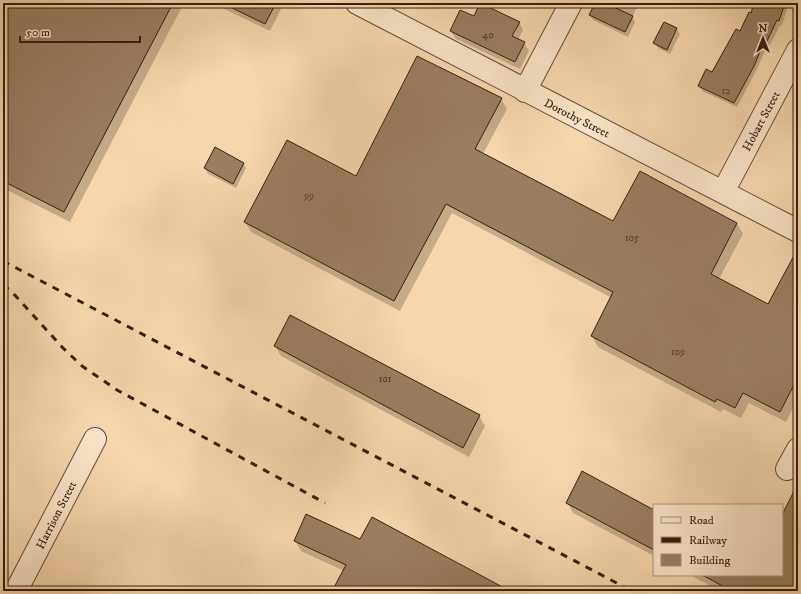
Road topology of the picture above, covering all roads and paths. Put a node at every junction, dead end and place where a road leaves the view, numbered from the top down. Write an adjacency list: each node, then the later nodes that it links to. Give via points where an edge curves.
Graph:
1 (357, 3): 4 (street, Dorothy Street)
2 (571, 3): 4 (street)
3 (798, 50): 5 (street, Hobart Street)
4 (525, 91): 5 (street, Dorothy Street)
5 (723, 192): 6 (street, Dorothy Street)
6 (798, 232)
7 (95, 439): 10 (street, Harrison Street)
8 (798, 449): 9 (street)
9 (787, 469)
10 (16, 591)

